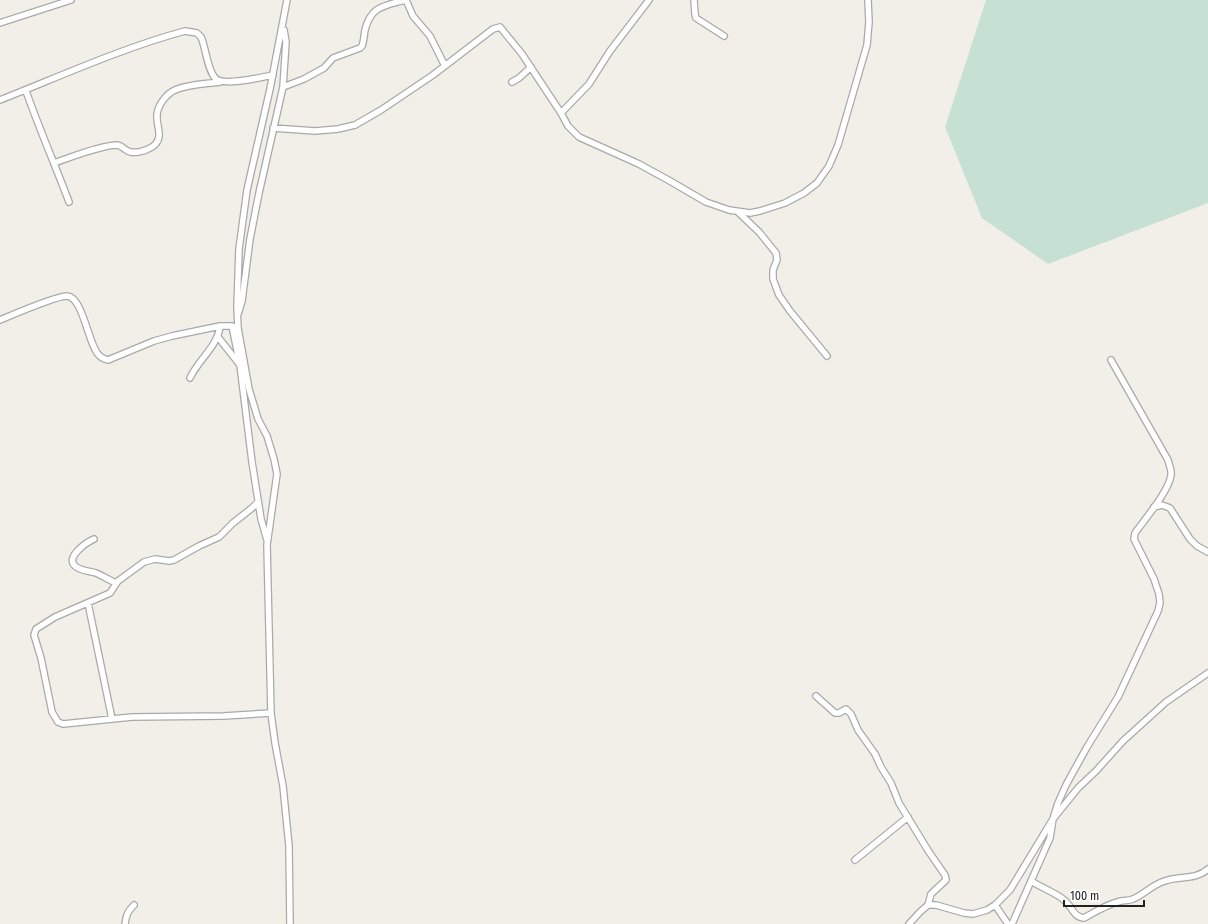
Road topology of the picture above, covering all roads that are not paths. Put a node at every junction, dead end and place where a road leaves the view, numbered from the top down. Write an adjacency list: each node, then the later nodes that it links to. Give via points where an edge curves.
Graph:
1 (71, 0): 7 (street)
2 (288, 0): 8 (street)
3 (406, 0): 10 (street, via 413,16 430,36); 15 (street, via 375,11 369,18 360,48 333,58 324,68 304,80)
4 (649, 0): 18 (street, via 610,51 589,84)
5 (694, 0): 9 (street, via 696,18)
6 (868, 0): 22 (street, via 867,45 838,146 829,166 817,183 785,203 750,213)
7 (0, 24)
8 (283, 25): 12 (street); 15 (street, via 286,42)
9 (724, 36)
10 (445, 66): 11 (street, via 477,40 500,27); 19 (street, via 355,125 315,131)
11 (531, 67): 14 (street); 18 (street)
12 (273, 74): 13 (street, via 234,82); 23 (street, via 248,190 239,249)
13 (220, 82): 16 (street, via 212,72 200,37 197,33 186,32 99,60); 20 (street, via 177,89 167,95 156,114 159,136 151,148 134,153 127,152 117,145)
14 (512, 82)
15 (282, 87): 19 (street)
16 (26, 91): 17 (street); 20 (street)
17 (0, 100)
18 (561, 113): 22 (street, via 568,126 581,138 639,164 706,202)
19 (273, 128): 23 (street, via 257,200 242,301)
20 (54, 163): 21 (street)
21 (69, 202)
22 (738, 212): 28 (street, via 776,253 773,279 779,295)
23 (237, 318): 26 (street)
24 (0, 320): 25 (street, via 51,300 71,297 77,305 93,346 98,354 108,360 154,341)
25 (220, 326): 26 (street); 27 (street)
26 (235, 327): 30 (street); 31 (street)
27 (218, 337): 30 (street); 32 (street)
28 (827, 356)
29 (1111, 360): 34 (street, via 1170,467 1171,476)
30 (240, 365): 31 (street); 33 (street)
31 (245, 369): 36 (street, via 258,419 267,436 277,474)
32 (190, 378)
33 (258, 502): 36 (street, via 262,526); 38 (street, via 219,537 174,560 155,559 144,562)
34 (1154, 507): 37 (street, via 1162,505 1170,508 1190,539); 45 (street, via 1135,533 1134,539 1154,579 1159,594 1158,611 1118,698 1066,785)
35 (94, 539): 38 (street, via 82,545 73,559 74,566)
36 (268, 541): 42 (street)
37 (1208, 552)
38 (116, 583): 39 (street, via 113,591)
39 (88, 604): 43 (street); 43 (street, via 55,617 36,629 34,635 52,712 58,722 74,724)
40 (1208, 673): 45 (street, via 1166,702 1123,741 1078,788)
41 (816, 696): 44 (street, via 835,713 849,710)
42 (272, 713): 43 (street); 53 (street, via 284,786 289,846)
43 (112, 719)
44 (908, 817): 46 (street); 50 (street, via 946,877 931,894)
45 (1053, 819): 48 (street, via 1050,838); 51 (street, via 1010,890)
46 (855, 860)
47 (1208, 868): 48 (street, via 1197,876 1161,882 1134,899 1108,906 1084,918 1075,914 1064,899)
48 (1031, 881): 56 (street)
49 (134, 905): 52 (street, via 128,910)
50 (928, 905): 51 (street, via 973,914); 54 (street)
51 (995, 905): 55 (street)
52 (125, 924)
53 (290, 924)
54 (910, 924)
55 (1008, 924)
56 (1012, 924)

